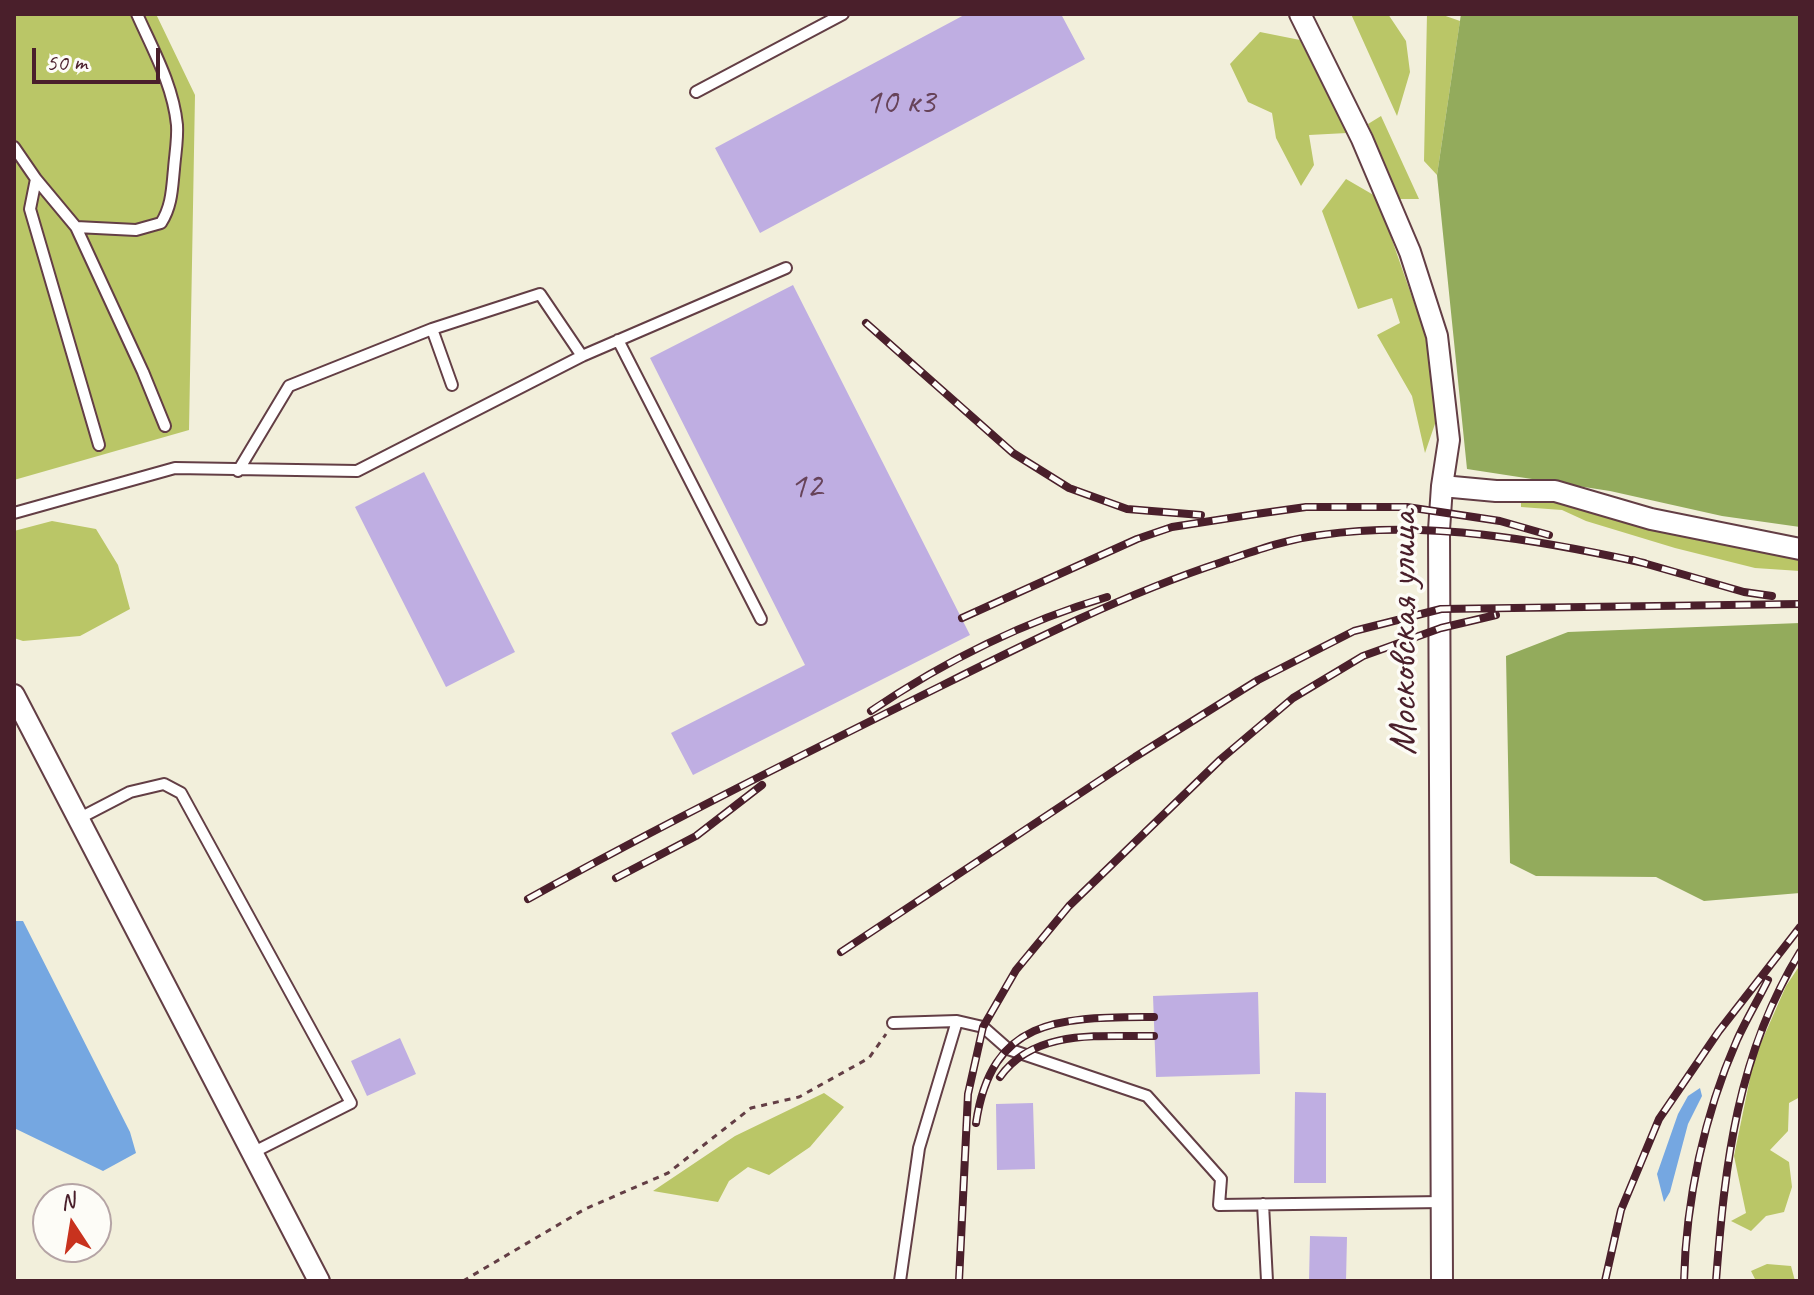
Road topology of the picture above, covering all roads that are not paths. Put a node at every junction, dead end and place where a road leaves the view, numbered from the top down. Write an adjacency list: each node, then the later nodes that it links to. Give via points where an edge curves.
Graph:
1 (137, 14): 7 (lane, via 173,103 177,129 168,212 161,223 136,230)
2 (843, 14): 4 (lane)
3 (1300, 14): 16 (street, Московская улица, via 1368,153 1410,252 1437,336 1449,440)
4 (696, 92)
5 (14, 147): 6 (lane)
6 (36, 179): 7 (lane); 14 (lane, via 30,209)
7 (76, 227): 13 (lane)
8 (786, 268): 10 (lane)
9 (432, 329): 11 (lane, via 540,294); 12 (lane); 15 (lane, via 289,386)
10 (618, 340): 11 (lane); 19 (lane)
11 (582, 356): 15 (lane, via 357,471)
12 (452, 385)
13 (165, 426)
14 (99, 445)
15 (238, 471): 17 (lane, via 175,468)
16 (1442, 486): 18 (street, via 1555,491 1651,519); 25 (street, Московская улица)
17 (14, 513)
18 (1800, 549)
19 (761, 619)
20 (14, 695): 21 (street)
21 (78, 819): 24 (street); 24 (lane, via 130,792 164,784 181,793 351,1103)
22 (957, 1021): 23 (lane); 26 (lane, via 983,1027 1008,1049 1147,1096 1221,1179 1219,1205); 28 (lane, via 919,1148)
23 (893, 1023)
24 (252, 1153): 27 (street)
25 (1443, 1202): 26 (lane); 30 (street, Московская улица)
26 (1263, 1204): 29 (lane)
27 (319, 1281)
28 (900, 1281)
29 (1267, 1281)
30 (1442, 1281)

